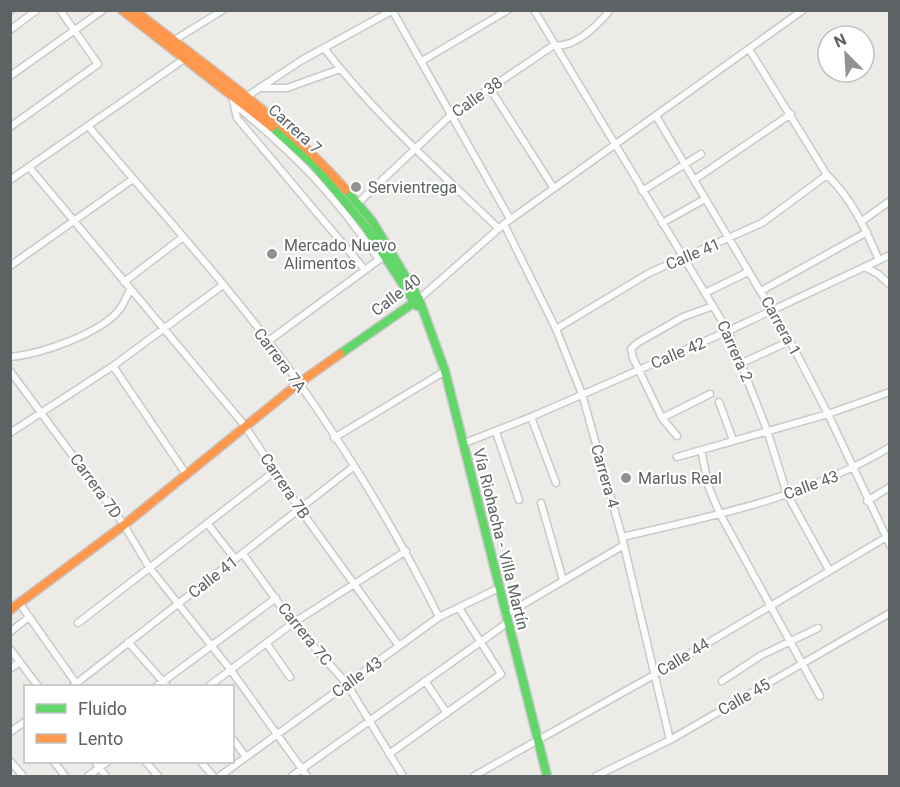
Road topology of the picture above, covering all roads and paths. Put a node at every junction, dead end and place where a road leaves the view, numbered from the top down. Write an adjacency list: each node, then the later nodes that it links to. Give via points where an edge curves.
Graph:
1 (37, 10): 12 (street)
2 (60, 10): 13 (street)
3 (103, 10): 13 (street)
4 (122, 10): 18 (main road, Carrera 7)
5 (134, 10): 14 (main road, Carrera 7)
6 (223, 10): 14 (street)
7 (508, 10): 19 (street)
8 (534, 10): 15 (street)
9 (610, 10): 15 (street, Calle 38, via 577,40)
10 (803, 10): 17 (street, Calle 40)
11 (392, 11): 16 (street); 19 (street)
12 (10, 30)
13 (74, 32): 21 (street); 30 (street, via 98,63)
14 (173, 41): 18 (main road, Carrera 7)
15 (554, 45): 22 (street, Calle 38); 31 (street, Carrera 2)
16 (324, 48): 20 (street); 23 (street)
17 (749, 49): 27 (street); 28 (street, Calle 40)
18 (187, 57): 24 (main road, Carrera 7); 25 (main road, Carrera 7); 29 (street)
19 (422, 61): 26 (street)
20 (340, 69): 23 (street, via 295,86); 32 (street)
21 (10, 76)
22 (489, 87): 26 (street, Calle 38); 40 (street)
23 (260, 88): 24 (street)
24 (246, 97): 44 (main road, Carrera 7, via 290,131)
25 (233, 100): 53 (main road, Carrera 7, via 283,135 313,164 352,208); 59 (street, via 237,118)
26 (452, 114): 32 (street, Calle 38); 45 (street)
27 (791, 114): 36 (street); 39 (street)
28 (656, 116): 31 (street, Calle 40); 34 (street, Carrera 1)
29 (88, 126): 35 (street); 37 (street, Carrera 7A)
30 (10, 127)
31 (615, 146): 40 (street, Calle 40); 41 (street, Carrera 2)
32 (415, 149): 44 (street, Calle 38); 49 (street)
33 (701, 154): 34 (street)
34 (684, 164): 39 (street, Carrera 1); 41 (street)
35 (29, 167): 38 (street); 47 (street, Carrera 7B)
36 (827, 175): 46 (street, via 843,190); 52 (street, Calle 41, via 762,223)
37 (133, 179): 47 (street); 51 (street, Carrera 7A)
38 (10, 180)
39 (694, 180): 42 (street, Carrera 1)
40 (553, 187): 45 (street, Calle 40)
41 (642, 191): 48 (street, Carrera 2)
42 (705, 199): 48 (street); 52 (street, Carrera 1)
43 (890, 201): 46 (street)
44 (357, 204): 53 (main road, Carrera 7)
45 (510, 219): 49 (street, Calle 40)
46 (862, 220): 50 (street)
47 (73, 222): 57 (street); 61 (street, Carrera 7B)
48 (662, 223): 55 (street, Carrera 2)
49 (501, 226): 67 (street, Calle 40); 71 (street, Carrera 4)
50 (867, 232): 56 (street); 65 (street)
51 (183, 237): 61 (street); 62 (street, Carrera 7A)
52 (729, 238): 55 (street, Calle 41); 60 (street, Carrera 1)
53 (384, 255): 59 (street); 67 (main road, Carrera 7)
54 (890, 255): 56 (street, Calle 42)
55 (682, 256): 66 (street, Carrera 2); 71 (street, Calle 41)
56 (879, 260): 58 (street, Calle 42)
57 (10, 266)
58 (865, 267): 63 (street); 69 (street, Calle 42)
59 (365, 270): 74 (street)
60 (748, 272): 65 (street, Carrera 1); 66 (street)
61 (124, 282): 64 (street, Carrera 7B)
62 (223, 285): 70 (street); 74 (street, Carrera 7A)
63 (890, 285)
64 (131, 289): 70 (street, Carrera 7B); 75 (street, via 120,309 103,324 49,349)
65 (761, 291): 69 (street, Carrera 1)
66 (705, 293): 68 (street, Carrera 2)
67 (417, 300): 80 (main road, Vía Riohacha - Villa Martín); 81 (main road, Calle 40)
68 (713, 306): 72 (street, Carrera 2); 78 (street, via 683,317 637,343 631,349)
69 (773, 311): 72 (street, Calle 42); 73 (street, Carrera 1)
70 (165, 330): 77 (street); 90 (street, Carrera 7B)
71 (556, 330): 83 (street, Carrera 4)
72 (728, 331): 76 (street, Carrera 2); 78 (street, Calle 42)
73 (790, 341): 76 (street); 87 (street, Carrera 1)
74 (267, 342): 81 (street, Carrera 7A)
75 (10, 357)
76 (742, 363): 91 (street, Carrera 2)
77 (113, 366): 86 (street); 104 (street)
78 (639, 370): 83 (street, Calle 42); 89 (street)
79 (10, 371): 86 (street, Carrera 7D)
80 (445, 371): 95 (street); 97 (main road, Vía Riohacha - Villa Martín)
81 (299, 383): 90 (main road, Calle 40); 95 (street, Carrera 7A)
82 (890, 392): 87 (street)
83 (582, 394): 88 (street, Calle 42); 116 (street, Carrera 4)
84 (710, 394): 89 (street)
85 (718, 402): 96 (street)
86 (43, 412): 93 (street); 114 (street, Carrera 7D)
87 (828, 414): 91 (street); 102 (street, Carrera 1)
88 (531, 417): 92 (street, Calle 42); 105 (street)
89 (662, 418): 94 (street)
90 (245, 426): 103 (street, Carrera 7B); 104 (main road, Calle 40)
91 (768, 430): 96 (street); 107 (street, Carrera 2)
92 (496, 432): 97 (street, Calle 42); 108 (street)
93 (10, 433)
94 (677, 436)
95 (334, 438): 101 (street, Carrera 7A)
96 (734, 440): 99 (street)
97 (462, 444): 126 (main road, Vía Riohacha - Villa Martín)
98 (890, 447): 102 (street, Calle 43)
99 (701, 450): 100 (street); 112 (street, via 709,488)
100 (677, 457)
101 (353, 467): 111 (street, Calle 41); 119 (street, Carrera 7A)
102 (854, 469): 107 (street, Calle 43); 109 (street, Carrera 1)
103 (275, 471): 111 (street, Carrera 7B); 113 (street)
104 (186, 474): 114 (main road, Calle 40)
105 (556, 483)
106 (890, 487): 109 (street)
107 (787, 494): 112 (street, Calle 43); 123 (street, Carrera 2)
108 (519, 500)
109 (867, 501): 115 (street, Carrera 1)
110 (541, 503): 124 (street)
111 (300, 508): 120 (street, Calle 41); 125 (street, Carrera 7B)
112 (720, 514): 116 (street, Calle 43); 130 (street)
113 (207, 523): 121 (street); 122 (street)
114 (124, 525): 122 (street, Carrera 7D); 129 (main road, Calle 40)
115 (887, 536): 118 (street, Carrera 1); 123 (street, Calle 44)
116 (622, 537): 117 (street, Carrera 4)
117 (624, 545): 124 (street); 152 (street, Carrera 4)
118 (890, 545)
119 (406, 550): 125 (street); 135 (street, Carrera 7A)
120 (243, 554): 121 (street, Calle 41); 127 (street, Carrera 7C)
121 (235, 559): 128 (street, Calle 41)
122 (149, 567): 128 (street, Carrera 7D); 137 (street)
123 (829, 570): 130 (street, Calle 44)
124 (562, 580): 136 (street)
125 (356, 584): 138 (street); 146 (street, Carrera 7B)
126 (499, 588): 131 (street, Calle 43); 136 (main road, Vía Riohacha - Villa Martín)
127 (276, 598): 138 (street, Carrera 7C); 144 (street)
128 (179, 603): 143 (street, Calle 41); 144 (street, Carrera 7D)
129 (20, 604): 132 (main road, Calle 40); 134 (street)
130 (771, 604): 142 (street); 152 (street, Calle 44)
131 (459, 608): 135 (street, Calle 43); 141 (street)
132 (10, 610)
133 (890, 613): 149 (street, Calle 45)
134 (29, 617): 140 (street); 159 (street)
135 (439, 617): 146 (street, Calle 43)
136 (506, 619): 141 (street); 170 (main road, Vía Riohacha - Villa Martín)
137 (78, 623)
138 (293, 623): 145 (street); 157 (street, Carrera 7C)
139 (818, 628): 142 (street)
140 (10, 632)
141 (482, 640): 154 (street); 163 (street, via 501,674)
142 (790, 641): 149 (street); 155 (street)
143 (128, 642): 156 (street); 160 (street, Calle 41)
144 (211, 645): 151 (street, Carrera 7D); 156 (street)
145 (267, 645): 151 (street); 153 (street)
146 (399, 646): 157 (street, Calle 43)
147 (10, 649): 148 (street)
148 (20, 662): 150 (street); 158 (street)
149 (803, 664): 162 (street); 168 (street, Calle 45)
150 (10, 669)
151 (230, 669): 161 (street); 167 (street, Carrera 7D)
152 (654, 675): 168 (street, Carrera 4); 170 (street, Calle 44)
153 (290, 677)
154 (425, 681): 163 (street); 164 (street)
155 (722, 681)
156 (165, 684)
157 (347, 684): 164 (street, Carrera 7C); 167 (street, Calle 43)
158 (37, 685)
159 (75, 685)
160 (77, 685)
161 (211, 685)
162 (820, 696)
163 (447, 713): 171 (street)
164 (369, 721): 171 (street, Carrera 7C); 178 (street)
165 (24, 723): 166 (street)
166 (10, 732)
167 (278, 733): 172 (street, Calle 43); 178 (street, Carrera 7D)
168 (670, 740): 191 (street, Calle 45)
169 (234, 741): 172 (street)
170 (537, 741): 189 (street, Calle 44); 190 (main road, Vía Riohacha - Villa Martín)
171 (389, 754): 188 (street, Carrera 7C)
172 (246, 757): 185 (street, Calle 43)
173 (10, 761): 179 (street)
174 (55, 763): 180 (street)
175 (147, 763): 183 (street)
176 (202, 763): 184 (street)
177 (97, 764): 181 (street); 182 (street)
178 (303, 769): 186 (street); 187 (street, Carrera 7D)
179 (22, 777)
180 (65, 777)
181 (88, 777)
182 (106, 777)
183 (158, 777)
184 (213, 777)
185 (220, 777)
186 (292, 777)
187 (307, 777)
188 (403, 777)
189 (474, 777)
190 (547, 777)
191 (597, 777)

